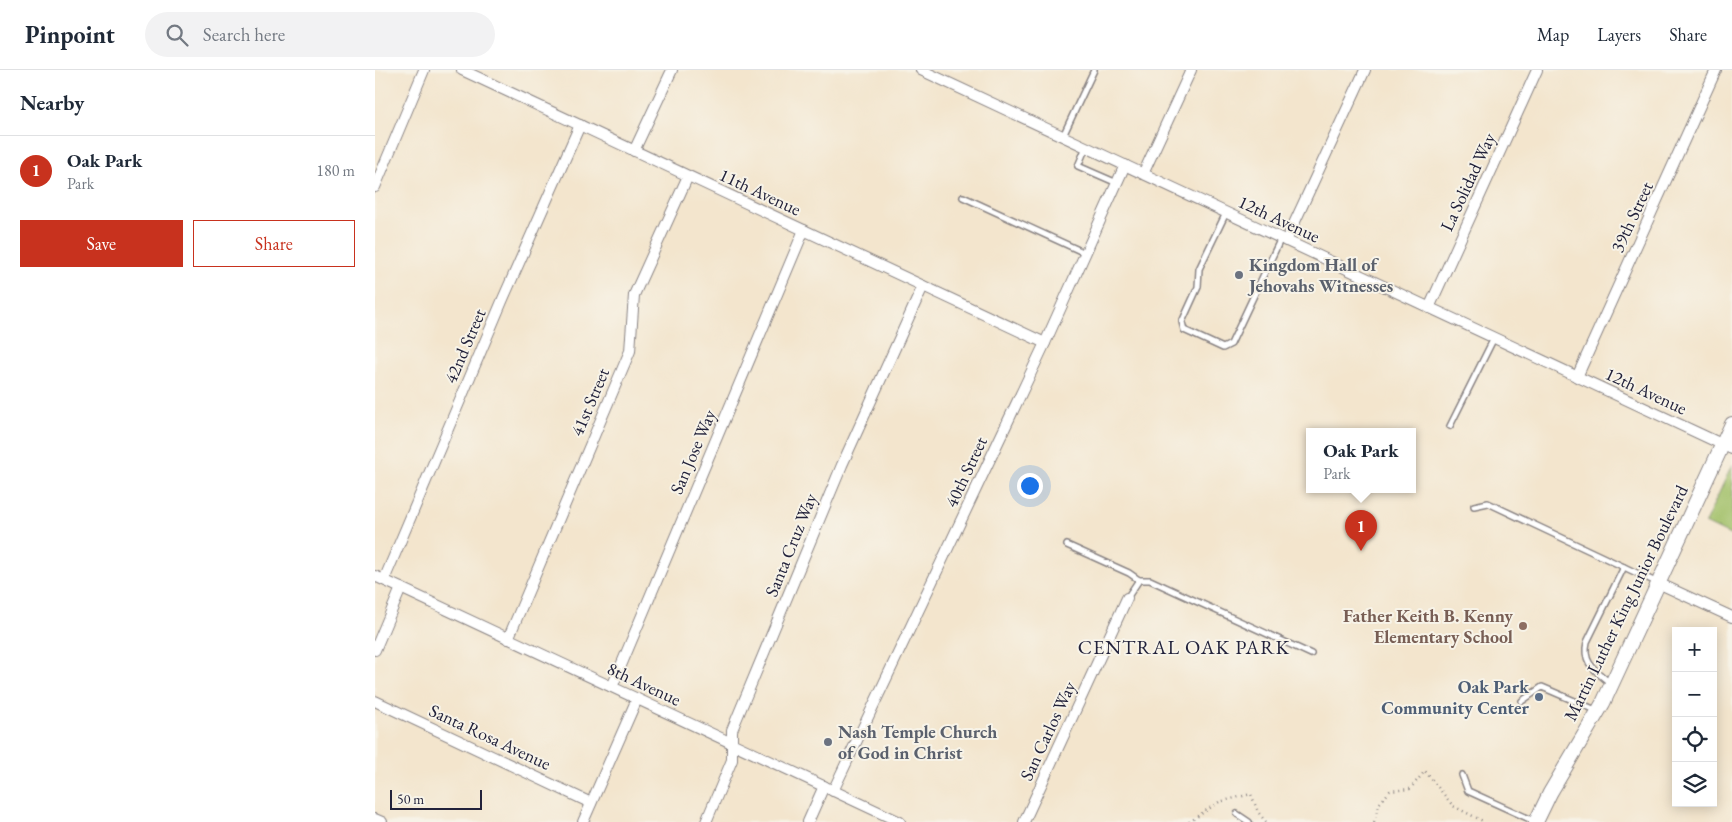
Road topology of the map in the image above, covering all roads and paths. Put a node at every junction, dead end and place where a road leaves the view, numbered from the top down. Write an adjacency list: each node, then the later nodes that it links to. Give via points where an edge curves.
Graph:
1 (424, 70): 19 (street)
2 (461, 70): 11 (street, 11th Avenue)
3 (672, 70): 14 (street)
4 (921, 70): 10 (street, 12th Avenue)
5 (1094, 70): 12 (lane)
6 (1191, 70): 16 (street)
7 (1365, 70): 23 (street)
8 (1537, 70): 26 (street, La Solidad Way)
9 (1716, 70): 29 (street, 39th Street)
10 (933, 72): 12 (street, 12th Avenue)
11 (580, 125): 14 (street, 11th Avenue); 36 (street, 42nd Street)
12 (1063, 136): 13 (street, 12th Avenue)
13 (1086, 147): 15 (street, 12th Avenue); 18 (lane, via 1077,166)
14 (634, 151): 17 (street, 11th Avenue)
15 (1125, 165): 16 (street, 12th Avenue); 18 (street, 40th Street)
16 (1143, 174): 21 (street, 12th Avenue)
17 (688, 176): 22 (street, 11th Avenue); 42 (street, 41st Street, via 634,295 630,351)
18 (1117, 183): 24 (street, 40th Street)
19 (375, 187)
20 (963, 197): 24 (lane)
21 (1227, 213): 23 (street, 12th Avenue); 23 (lane, via 1199,269 1198,287 1181,322 1184,330 1223,348 1231,344)
22 (804, 230): 25 (street, 11th Avenue); 46 (street, San Jose Way)
23 (1284, 240): 26 (street, 12th Avenue)
24 (1085, 253): 28 (street, 40th Street)
25 (923, 286): 28 (street, 11th Avenue); 51 (street, Santa Cruz Way, via 842,465 732,730)
26 (1429, 308): 27 (street, 12th Avenue)
27 (1493, 338): 29 (street, 12th Avenue); 31 (lane)
28 (1045, 343): 54 (street, 40th Street)
29 (1577, 377): 32 (street, 12th Avenue)
30 (1732, 424): 32 (street, Martin Luther King Junior Boulevard)
31 (1450, 426)
32 (1727, 447): 38 (street, Martin Luther King Junior Boulevard)
33 (1474, 506): 35 (lane, via 1488,503)
34 (1067, 545): 37 (lane)
35 (1624, 567): 38 (lane); 45 (lane, via 1585,651 1589,665)
36 (379, 578): 39 (street, 8th Avenue)
37 (1139, 580): 40 (lane); 44 (lane, via 1149,580)
38 (1658, 584): 41 (street); 45 (street, Martin Luther King Junior Boulevard)
39 (401, 588): 42 (street, 8th Avenue); 43 (street)
40 (1127, 598): 63 (street, San Carlos Way)
41 (1732, 617)
42 (508, 639): 46 (street, 8th Avenue)
43 (375, 650)
44 (1311, 654)
45 (1611, 684): 50 (street, Martin Luther King Junior Boulevard)
46 (612, 687): 47 (street, 8th Avenue)
47 (637, 699): 51 (street, 8th Avenue); 55 (street)
48 (375, 701): 55 (street, Santa Rosa Avenue)
49 (1522, 701): 50 (lane, via 1542,687)
50 (1598, 711): 67 (street, Martin Luther King Junior Boulevard, via 1549,793)
51 (733, 744): 53 (street, 8th Avenue); 60 (street, Santa Cruz Way, via 732,760)
52 (1462, 774): 67 (lane, via 1468,791)
53 (823, 786): 54 (street, 8th Avenue); 61 (street)
54 (833, 791): 62 (street, 8th Avenue)
55 (591, 803): 59 (street)
56 (1237, 814): 64 (lane)
57 (375, 819): 58 (street)
58 (382, 822)
59 (583, 822)
60 (706, 822)
61 (808, 822)
62 (899, 822)
63 (1024, 822)
64 (1249, 822)
65 (1374, 822): 66 (path, via 1379,804 1390,791 1410,789 1425,771 1453,806)
66 (1485, 822)
67 (1536, 822)

